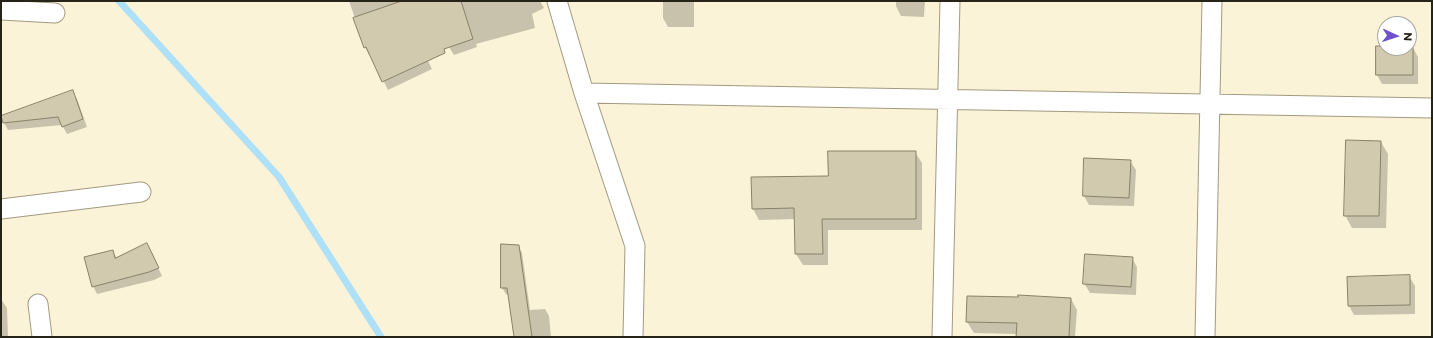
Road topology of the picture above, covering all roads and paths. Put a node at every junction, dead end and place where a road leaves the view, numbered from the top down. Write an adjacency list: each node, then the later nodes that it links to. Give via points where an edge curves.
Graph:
1 (557, 1): 6 (street)
2 (950, 1): 7 (street)
3 (1212, 1): 8 (street)
4 (1, 10): 5 (street)
5 (55, 12)
6 (584, 93): 7 (street); 14 (street, via 635,246)
7 (948, 100): 8 (street); 15 (street)
8 (1209, 104): 9 (street); 16 (street)
9 (1432, 108)
10 (140, 192): 11 (street)
11 (1, 209)
12 (38, 304): 13 (street)
13 (42, 337)
14 (633, 337)
15 (942, 337)
16 (1205, 337)

